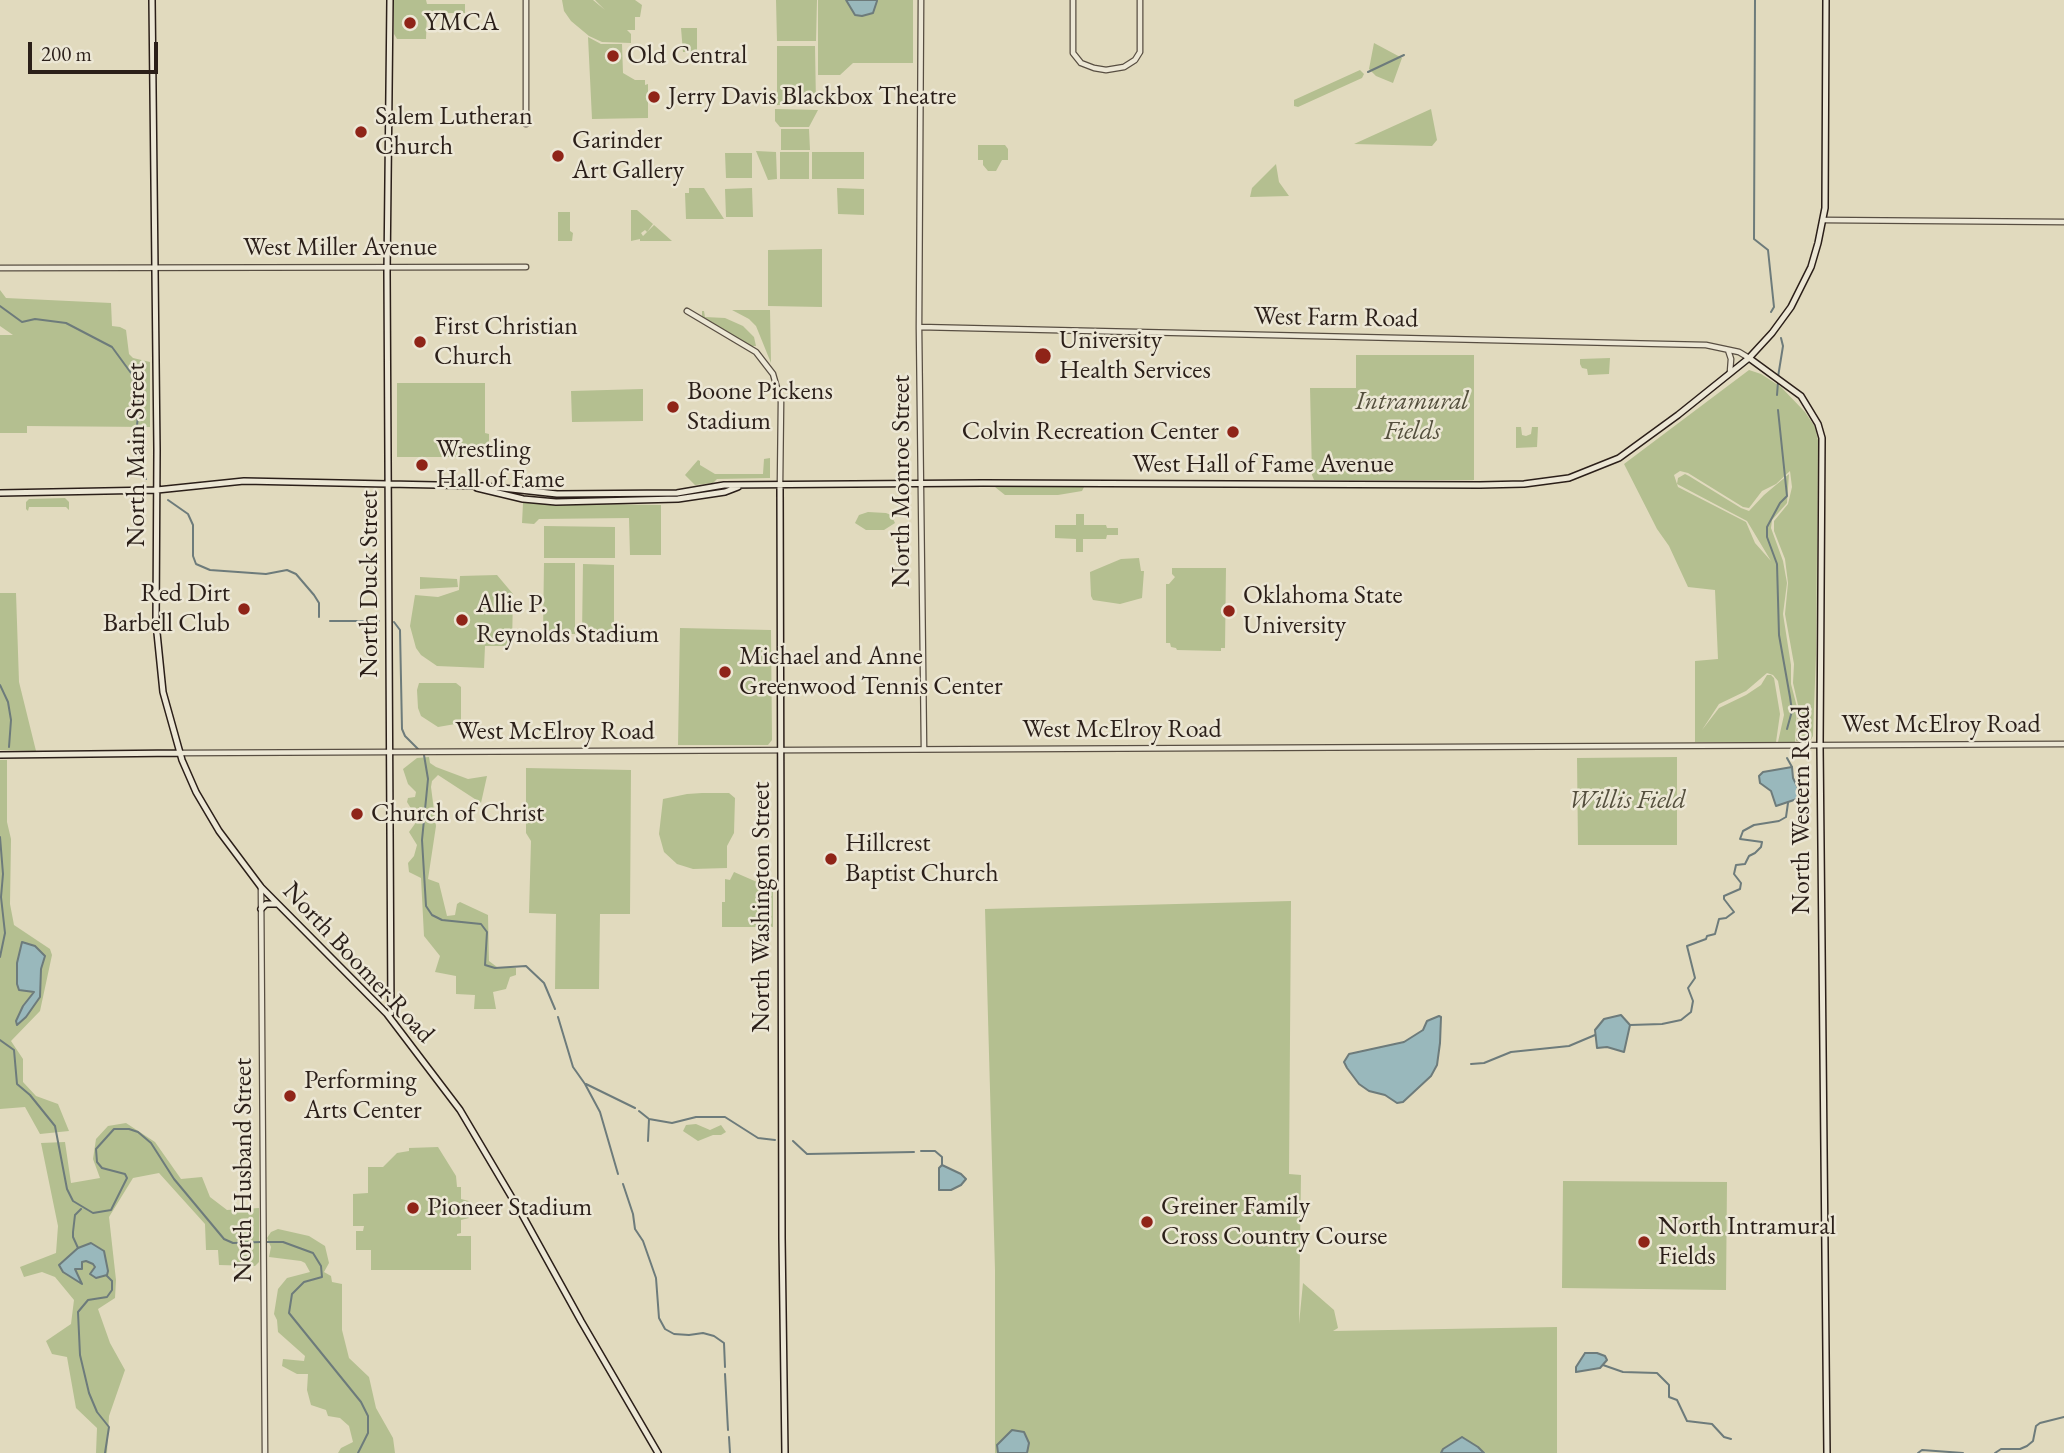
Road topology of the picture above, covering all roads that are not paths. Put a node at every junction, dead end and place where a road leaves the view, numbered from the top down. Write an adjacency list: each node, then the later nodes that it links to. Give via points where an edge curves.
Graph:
1 (152, 0): 11 (main road, North Main Street)
2 (390, 0): 12 (main road, North Duck Street)
3 (526, 0): 8 (street)
4 (921, 0): 16 (street, North Monroe Street)
5 (1073, 0): 6 (street, via 1073,53 1082,63 1106,70 1124,67 1140,52)
6 (1140, 0)
7 (1826, 0): 9 (main road)
8 (526, 124)
9 (1823, 220): 10 (street); 18 (main road, via 1811,267 1791,307)
10 (2064, 222)
11 (154, 267): 12 (street, West Miller Avenue); 14 (street, West Miller Avenue); 23 (main road, North Main Street)
12 (387, 267): 13 (street, West Miller Avenue); 21 (main road, North Duck Street)
13 (526, 267)
14 (0, 268)
15 (687, 311): 22 (street, North Washington Street, via 755,352 778,384)
16 (919, 327): 17 (street, West Farm Road); 20 (street, North Monroe Street)
17 (1727, 349): 18 (street, West Farm Road); 19 (street)
18 (1749, 358): 19 (main road, West Hall of Fame Avenue); 26 (main road, North Western Road, via 1801,396 1822,438)
19 (1730, 372): 20 (main road, West Hall of Fame Avenue, via 1619,458 1569,478 1540,482)
20 (921, 483): 22 (main road, West Hall of Fame Avenue); 28 (street, North Monroe Street)
21 (388, 485): 22 (main road, West Hall of Fame Avenue, via 471,486 556,502 678,499 739,487); 23 (main road, West Hall of Fame Avenue, via 244,481); 30 (main road, North Duck Street)
22 (780, 485): 27 (main road, North Washington Street)
23 (157, 490): 24 (main road, West Hall of Fame Avenue); 29 (main road, North Main Street, via 159,658)
24 (0, 492)
25 (2064, 744): 26 (street, West McElroy Road)
26 (1820, 745): 28 (street, West McElroy Road); 39 (main road, North Western Road)
27 (780, 750): 28 (street, West McElroy Road); 30 (street, West McElroy Road); 38 (main road, North Washington Street)
28 (924, 750)
29 (180, 753): 30 (street, West McElroy Road); 31 (main road); 32 (main road, North Boomer Road, via 207,811)
30 (389, 753): 35 (main road, North Duck Street)
31 (0, 755)
32 (261, 887): 33 (main road, North Boomer Road); 34 (street, North Husband Street)
33 (278, 904): 34 (main road); 37 (main road, North Boomer Road, via 387,1014 460,1110)
34 (261, 909): 36 (street, North Husband Street)
35 (391, 1013)
36 (265, 1453)
37 (658, 1453)
38 (785, 1453)
39 (1828, 1453)

